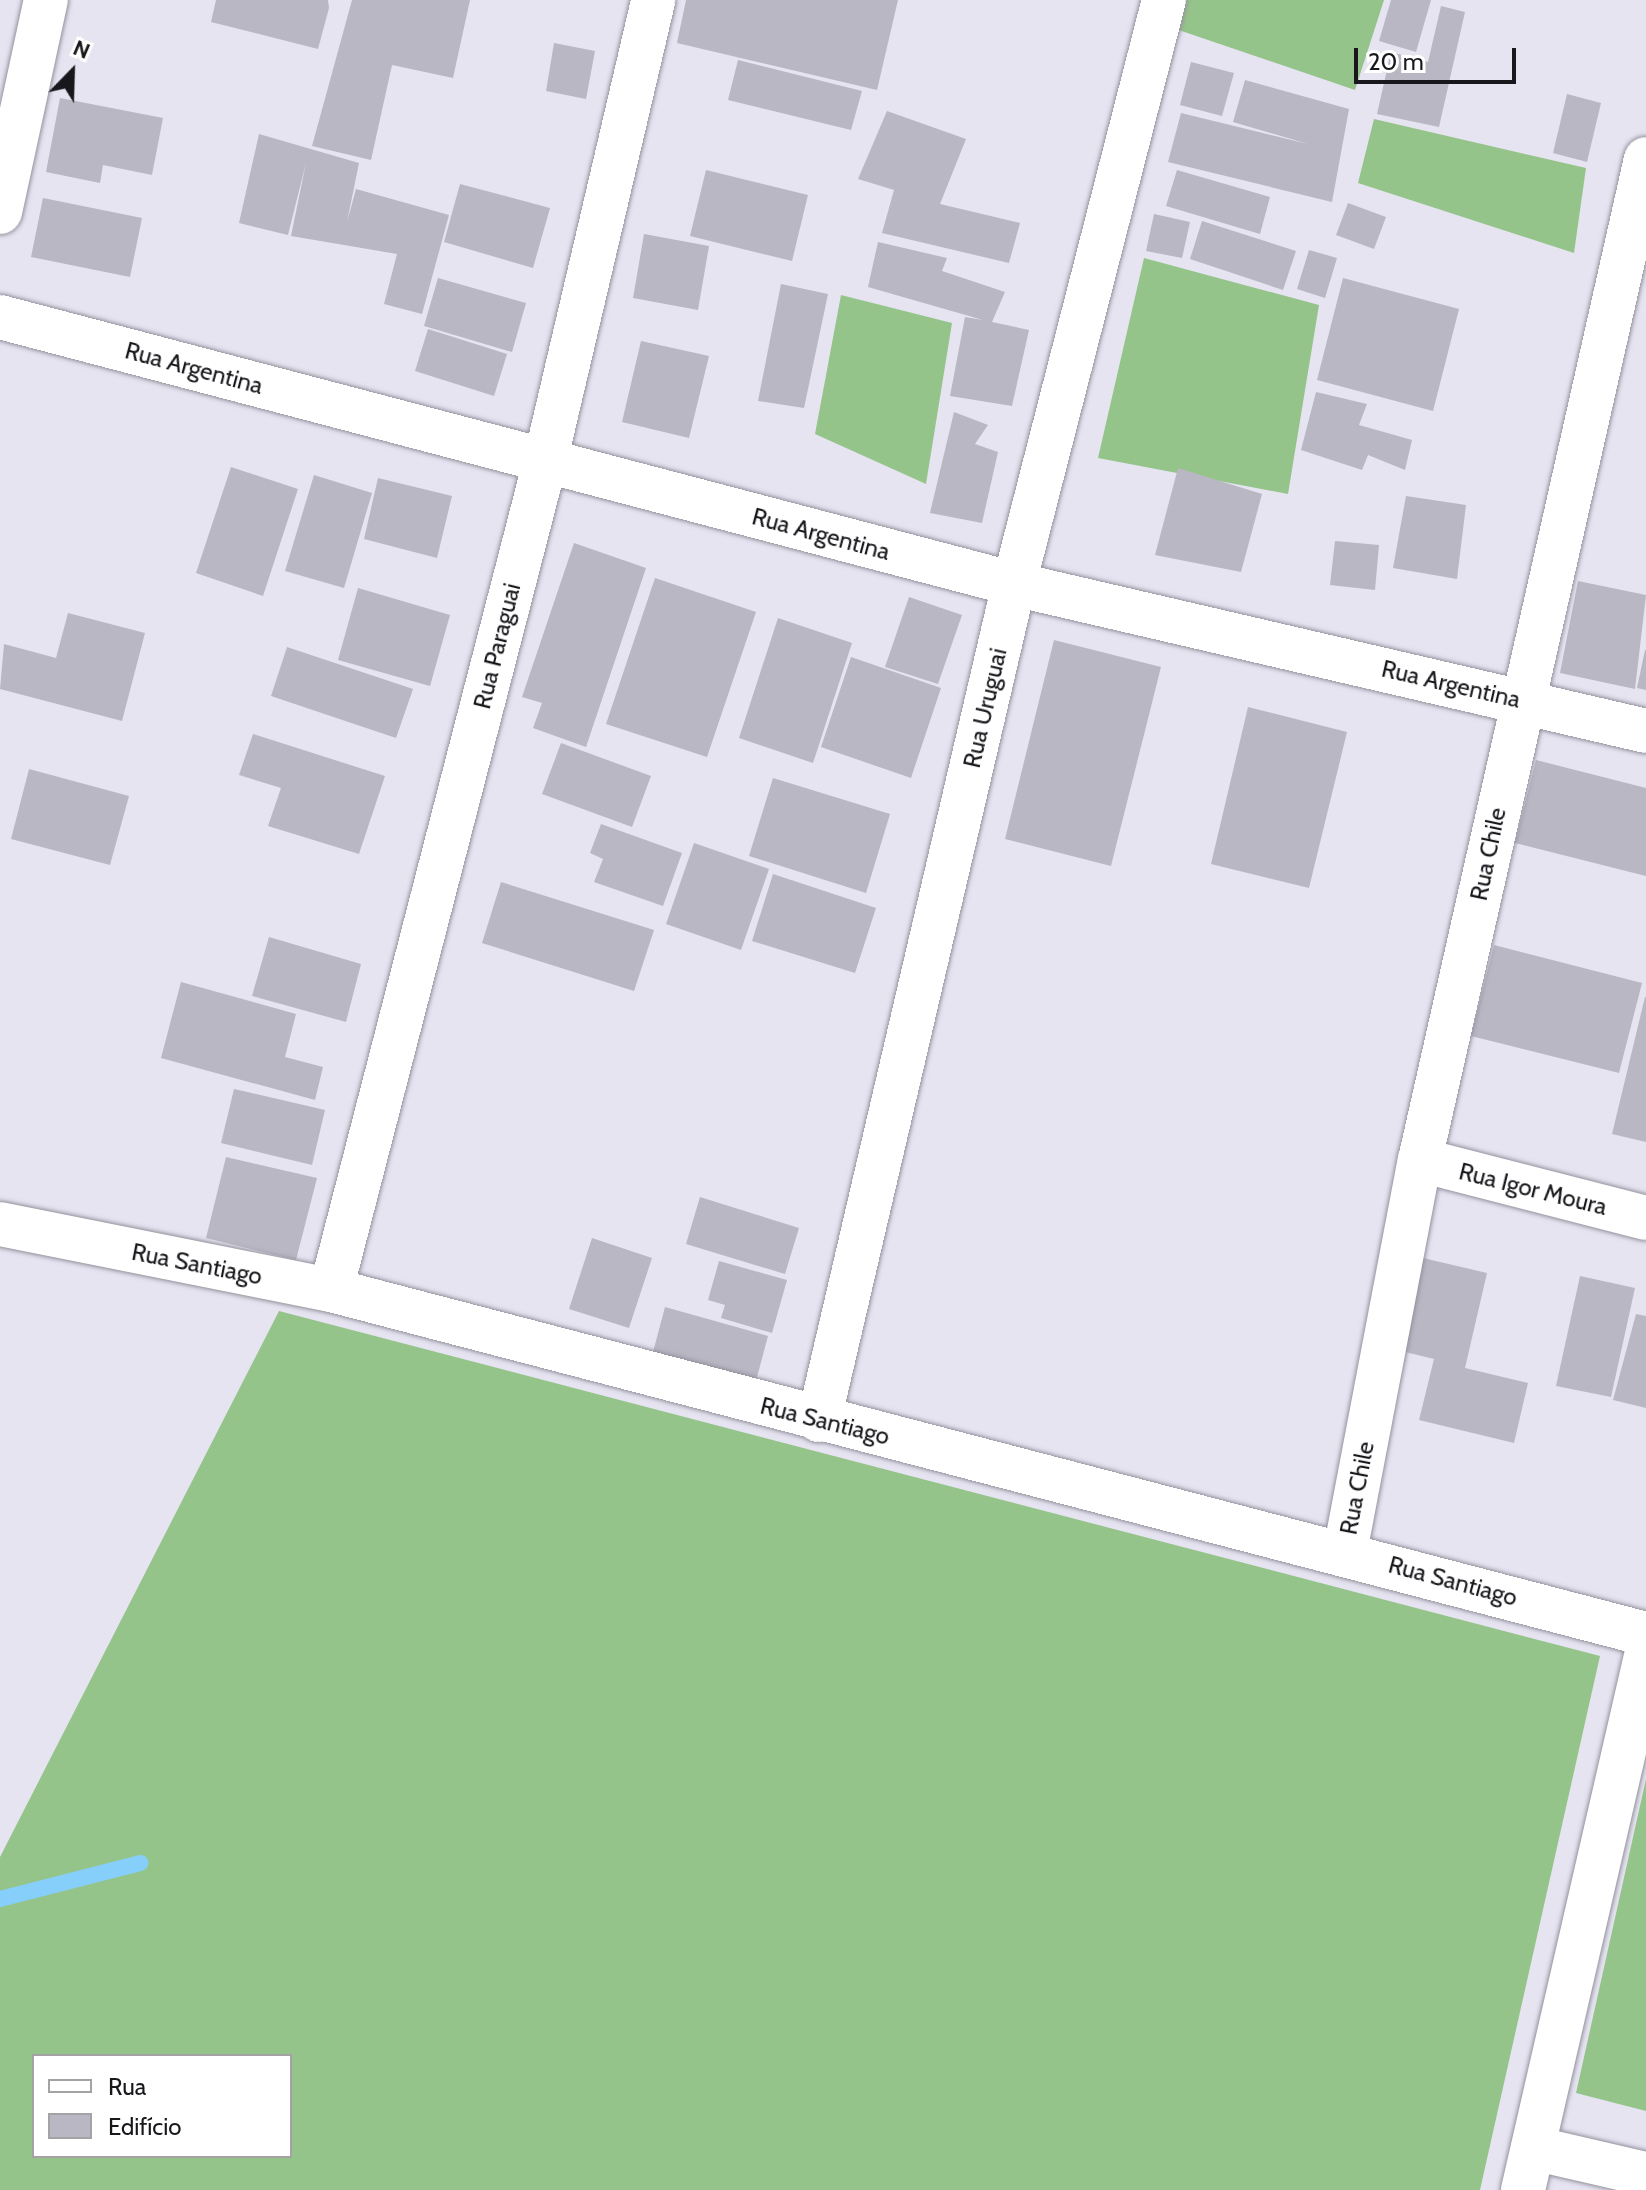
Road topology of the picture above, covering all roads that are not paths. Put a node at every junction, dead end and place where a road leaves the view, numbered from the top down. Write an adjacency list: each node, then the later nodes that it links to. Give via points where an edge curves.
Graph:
1 (46, 0): 5 (street)
2 (653, 0): 7 (street, Rua Paraguai)
3 (1164, 0): 8 (street, Rua Uruguai)
4 (1646, 159): 9 (street, Rua Chile)
5 (0, 212)
6 (0, 317): 7 (street, Rua Argentina)
7 (545, 462): 8 (street, Rua Argentina); 14 (street, Rua Paraguai)
8 (1014, 584): 9 (street, Rua Argentina); 15 (street, Rua Uruguai)
9 (1522, 700): 10 (street, Rua Argentina); 11 (street, Rua Chile)
10 (1646, 731)
11 (1420, 1160): 12 (street, Rua Igor Moura); 16 (street, Rua Chile)
12 (1646, 1218)
13 (0, 1224): 14 (street, Rua Santiago)
14 (331, 1290): 15 (street, Rua Santiago)
15 (819, 1420): 16 (street, Rua Santiago)
16 (1345, 1552): 17 (street, Rua Santiago)
17 (1646, 1634)
18 (1646, 1656): 19 (street)
19 (1533, 2148): 20 (street); 21 (street)
20 (1646, 2174)
21 (1523, 2190)

